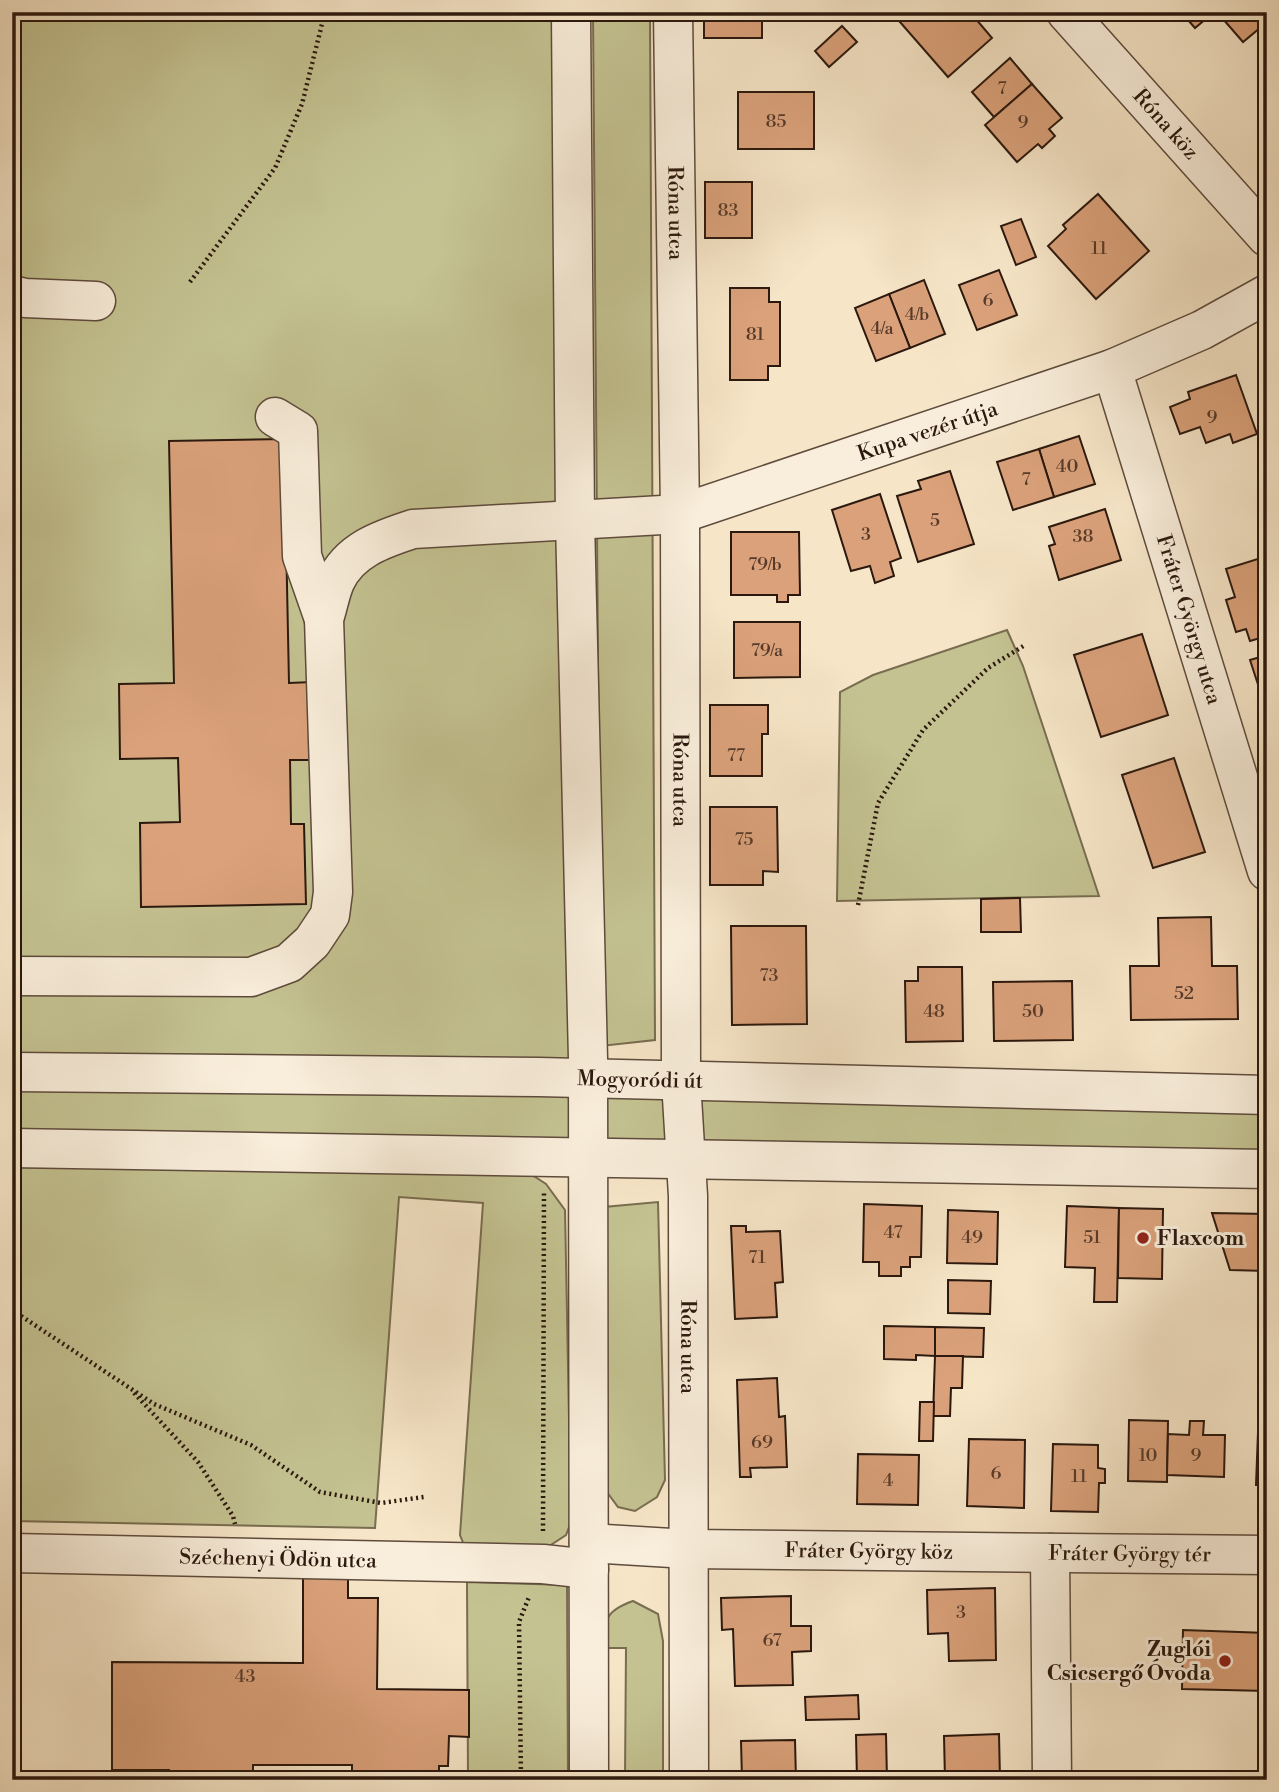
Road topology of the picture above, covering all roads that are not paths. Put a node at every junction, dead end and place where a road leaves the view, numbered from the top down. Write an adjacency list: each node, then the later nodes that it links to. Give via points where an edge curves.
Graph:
1 (571, 12): 11 (street)
2 (673, 12): 10 (street, Róna utca)
3 (1066, 12): 4 (street, Róna köz)
4 (1267, 237)
5 (1267, 294): 8 (street, Kupa vezér útja, via 1202,330)
6 (12, 295): 7 (street)
7 (96, 301)
8 (1112, 369): 10 (street, Kupa vezér útja); 13 (street, Fráter György utca)
9 (275, 417): 12 (street, via 298,431 302,556)
10 (680, 514): 11 (street, Kupa vezér útja); 17 (street, Róna utca)
11 (575, 521): 12 (street, Kupa vezér útja, via 413,529 377,541 353,557 335,581); 16 (street)
12 (324, 619): 14 (street, via 333,892 330,915 312,943 289,963 251,977)
13 (1267, 870)
14 (12, 976)
15 (12, 1072): 16 (street, Mogyoródi út)
16 (588, 1078): 17 (street, Mogyoródi út); 20 (street)
17 (681, 1081): 18 (street, Mogyoródi út); 21 (street, Róna utca)
18 (1267, 1095)
19 (12, 1148): 20 (street)
20 (588, 1157): 21 (street); 27 (street)
21 (687, 1158): 22 (street); 23 (street, Róna utca)
22 (1267, 1169)
23 (688, 1549): 25 (street, Fráter György köz); 27 (street); 29 (street, Róna utca)
24 (12, 1553): 27 (street, Széchenyi Ödön utca, via 543,1564)
25 (1050, 1553): 26 (street, Fráter György tér); 30 (street, Fráter György tér)
26 (1267, 1555)
27 (589, 1557): 28 (street)
28 (589, 1780)
29 (689, 1780)
30 (1052, 1780)

